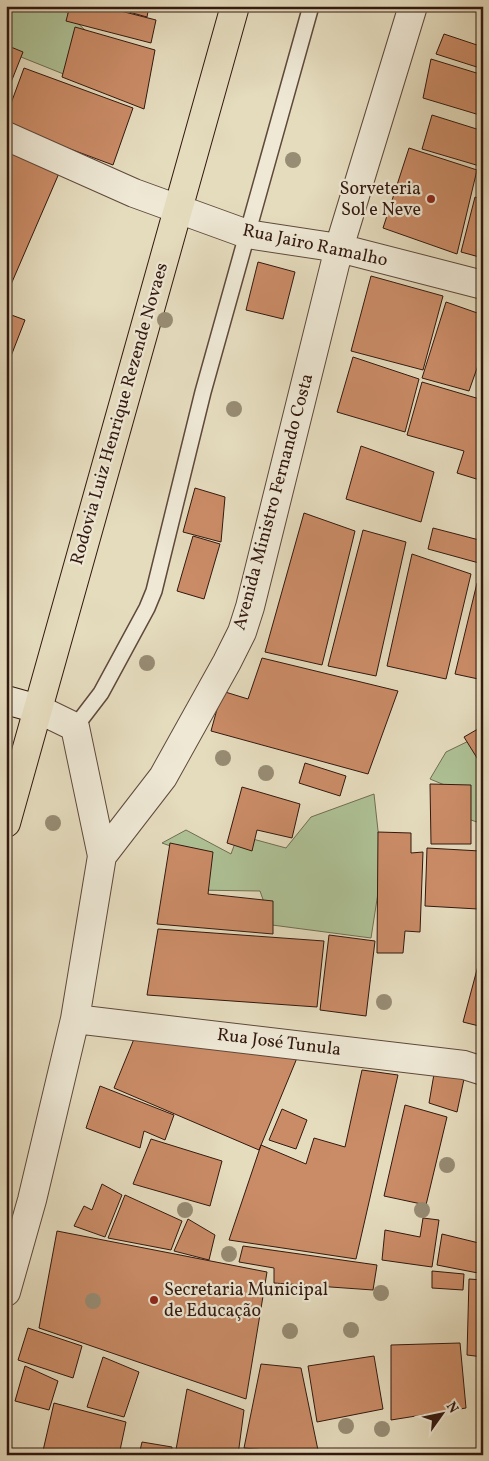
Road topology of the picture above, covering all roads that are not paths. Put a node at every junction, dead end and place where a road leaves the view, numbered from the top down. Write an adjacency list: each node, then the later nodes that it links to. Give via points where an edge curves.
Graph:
1 (235, 6): 5 (highway, Rodovia Luiz Henrique Rezende Novaes)
2 (311, 6): 6 (lane)
3 (413, 6): 7 (street, Avenida Ministro Fernando Costa)
4 (6, 136): 5 (street, Rua Jairo Ramalho)
5 (177, 209): 6 (street, Rua Jairo Ramalho); 10 (highway, Rodovia Luiz Henrique Rezende Novaes)
6 (247, 234): 7 (street, Rua Jairo Ramalho); 11 (lane, via 203,392 154,591 101,693)
7 (339, 248): 8 (street, Rua Jairo Ramalho); 13 (street, Avenida Ministro Fernando Costa, via 242,632 163,777)
8 (483, 285)
9 (6, 700): 10 (street)
10 (38, 709): 11 (street); 12 (highway, Rodovia Luiz Henrique Rezende Novaes)
11 (75, 727): 13 (street)
12 (6, 823)
13 (102, 856): 14 (street, Avenida Ministro Fernando Costa)
14 (75, 1019): 15 (street, Rua José Tunula, via 464,1065); 16 (street, Avenida Ministro Fernando Costa, via 32,1200)
15 (483, 1071)
16 (6, 1292)

